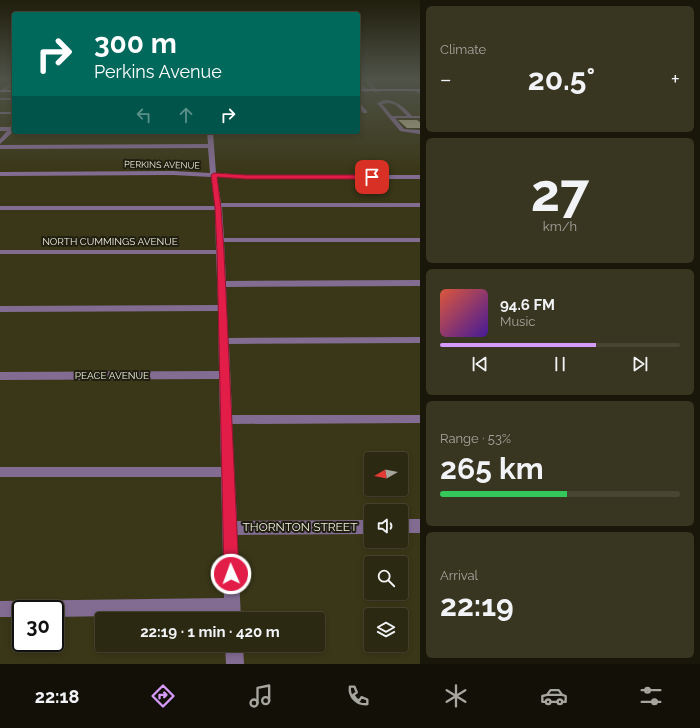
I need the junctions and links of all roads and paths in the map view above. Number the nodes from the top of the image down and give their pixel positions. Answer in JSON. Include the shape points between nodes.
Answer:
{"nodes":[{"id":1,"x":385,"y":110,"type":"edge"},
{"id":2,"x":404,"y":110,"type":"edge"},
{"id":3,"x":10,"y":111,"type":"edge"},
{"id":4,"x":0,"y":113,"type":"edge"},
{"id":5,"x":391,"y":117,"type":"junction"},
{"id":6,"x":411,"y":117,"type":"junction"},
{"id":7,"x":420,"y":117,"type":"edge"},
{"id":8,"x":12,"y":128,"type":"edge"},
{"id":9,"x":0,"y":129,"type":"edge"},
{"id":10,"x":12,"y":129,"type":"edge"},
{"id":11,"x":420,"y":132,"type":"edge"},
{"id":12,"x":210,"y":134,"type":"edge"},
{"id":13,"x":0,"y":142,"type":"edge"},
{"id":14,"x":210,"y":146,"type":"junction"},
{"id":15,"x":0,"y":147,"type":"edge"},
{"id":16,"x":0,"y":174,"type":"edge"},
{"id":17,"x":214,"y":175,"type":"junction"},
{"id":18,"x":420,"y":177,"type":"edge"},
{"id":19,"x":420,"y":205,"type":"edge"},
{"id":20,"x":218,"y":206,"type":"junction"},
{"id":21,"x":0,"y":208,"type":"edge"},
{"id":22,"x":220,"y":240,"type":"junction"},
{"id":23,"x":420,"y":240,"type":"edge"},
{"id":24,"x":0,"y":252,"type":"edge"},
{"id":25,"x":220,"y":252,"type":"junction"},
{"id":26,"x":221,"y":284,"type":"junction"},
{"id":27,"x":420,"y":284,"type":"edge"},
{"id":28,"x":221,"y":308,"type":"junction"},
{"id":29,"x":0,"y":309,"type":"edge"},
{"id":30,"x":420,"y":340,"type":"edge"},
{"id":31,"x":223,"y":341,"type":"junction"},
{"id":32,"x":223,"y":375,"type":"junction"},
{"id":33,"x":0,"y":376,"type":"edge"},
{"id":34,"x":420,"y":419,"type":"edge"},
{"id":35,"x":225,"y":420,"type":"junction"},
{"id":36,"x":0,"y":472,"type":"edge"},
{"id":37,"x":227,"y":472,"type":"junction"},
{"id":38,"x":408,"y":526,"type":"edge"},
{"id":39,"x":420,"y":526,"type":"edge"},
{"id":40,"x":364,"y":527,"type":"edge"},
{"id":41,"x":229,"y":528,"type":"junction"},
{"id":42,"x":0,"y":609,"type":"edge"},
{"id":43,"x":233,"y":612,"type":"edge"},
{"id":44,"x":234,"y":652,"type":"edge"},
{"id":45,"x":235,"y":664,"type":"edge"}],
"edges":[{"from":1,"to":5,"type":"street"},
{"from":2,"to":6,"type":"street"},
{"from":3,"to":4,"type":"street"},
{"from":5,"to":6,"type":"street"},
{"from":5,"to":11,"type":"street","via":[[402,130]]},
{"from":6,"to":7,"type":"street"},
{"from":8,"to":9,"type":"street"},
{"from":10,"to":13,"type":"street"},
{"from":12,"to":14,"type":"street"},
{"from":14,"to":15,"type":"street"},
{"from":14,"to":17,"type":"street"},
{"from":16,"to":17,"type":"street","name":"PERKINS AVENUE"},
{"from":17,"to":18,"type":"street","name":"PERKINS AVENUE"},
{"from":17,"to":20,"type":"street"},
{"from":19,"to":20,"type":"street"},
{"from":20,"to":21,"type":"street"},
{"from":20,"to":22,"type":"street"},
{"from":22,"to":23,"type":"street"},
{"from":22,"to":25,"type":"street"},
{"from":24,"to":25,"type":"street","name":"NORTH CUMMINGS AVENUE"},
{"from":25,"to":26,"type":"street"},
{"from":26,"to":27,"type":"street"},
{"from":26,"to":28,"type":"street"},
{"from":28,"to":29,"type":"street"},
{"from":28,"to":31,"type":"street"},
{"from":30,"to":31,"type":"street"},
{"from":31,"to":32,"type":"street"},
{"from":32,"to":33,"type":"street","name":"PEACE AVENUE"},
{"from":32,"to":35,"type":"street"},
{"from":34,"to":35,"type":"street"},
{"from":35,"to":37,"type":"street"},
{"from":36,"to":37,"type":"street"},
{"from":37,"to":41,"type":"street"},
{"from":38,"to":39,"type":"street"},
{"from":40,"to":41,"type":"street","name":"THORNTON STREET"},
{"from":41,"to":43,"type":"street"},
{"from":42,"to":43,"type":"street"},
{"from":44,"to":45,"type":"street"}]}
